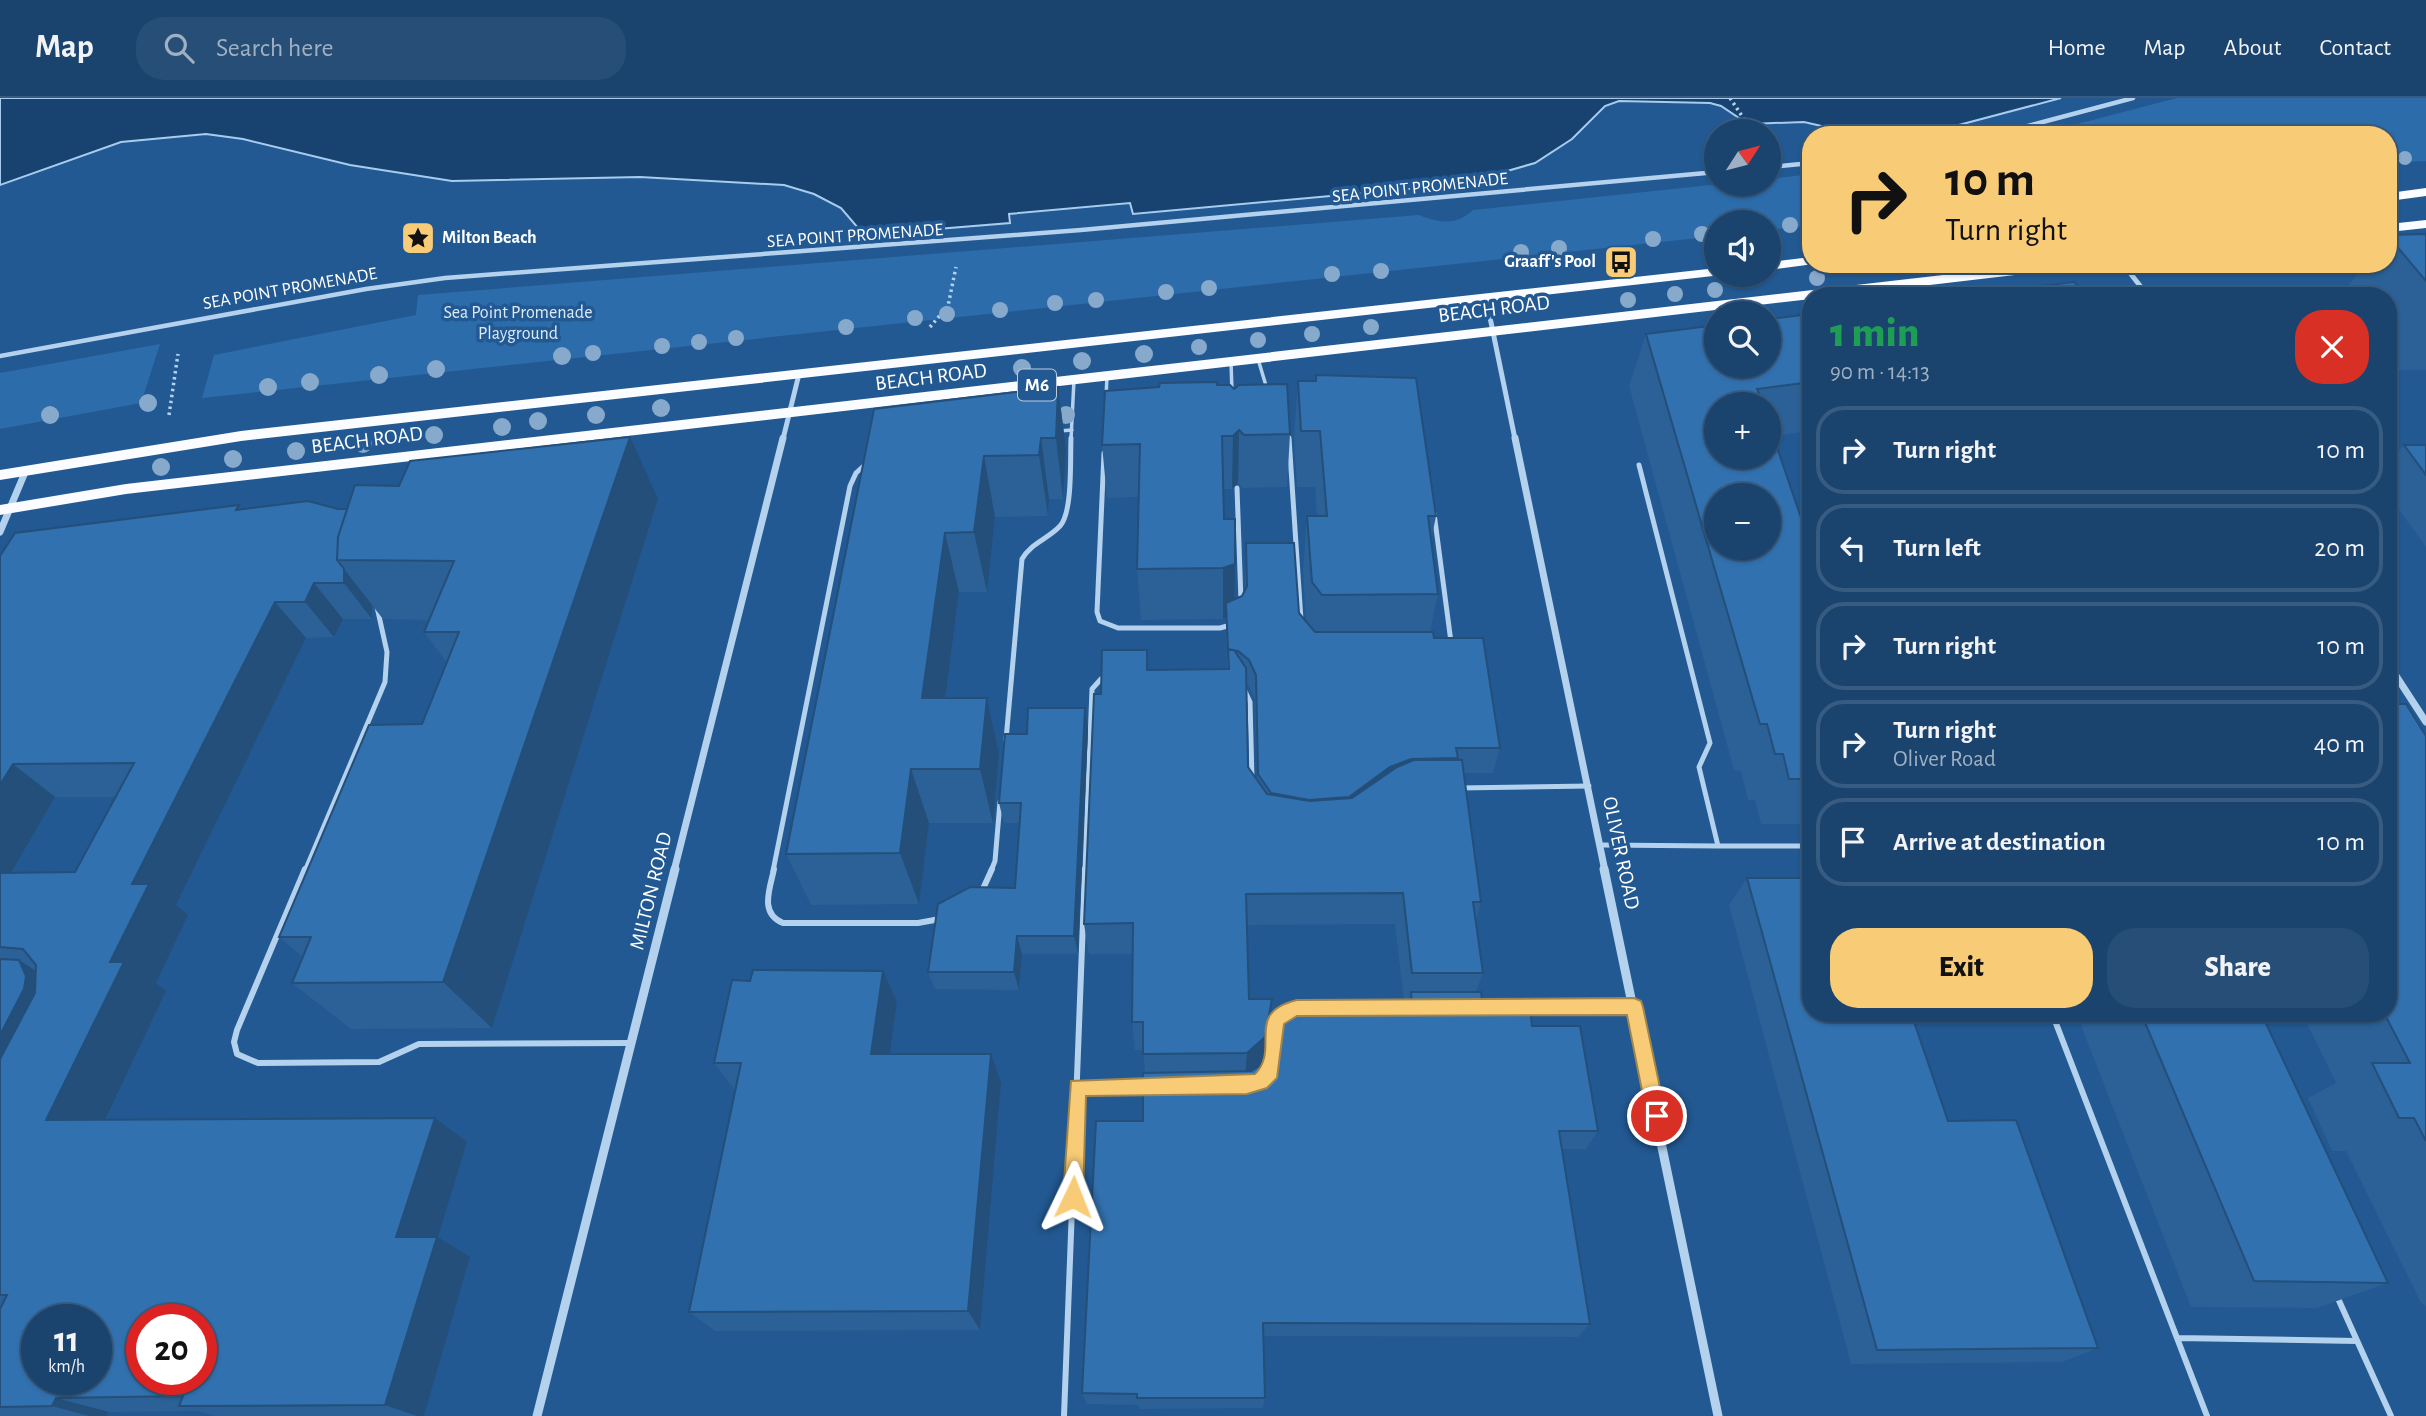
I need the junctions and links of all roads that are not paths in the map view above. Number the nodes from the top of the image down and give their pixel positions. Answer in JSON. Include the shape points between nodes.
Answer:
{"nodes":[{"id":1,"x":2133,"y":98,"type":"edge"},
{"id":2,"x":2028,"y":126,"type":"edge"},
{"id":3,"x":1802,"y":164,"type":"edge"},
{"id":4,"x":1782,"y":166,"type":"edge"},
{"id":5,"x":1704,"y":173,"type":"edge"},
{"id":6,"x":2426,"y":192,"type":"edge"},
{"id":7,"x":2397,"y":196,"type":"edge"},
{"id":8,"x":2426,"y":224,"type":"edge"},
{"id":9,"x":2397,"y":227,"type":"edge"},
{"id":10,"x":1802,"y":262,"type":"edge"},
{"id":11,"x":1781,"y":265,"type":"edge"},
{"id":12,"x":1704,"y":273,"type":"edge"},
{"id":13,"x":1996,"y":273,"type":"edge"},
{"id":14,"x":2130,"y":273,"type":"edge"},
{"id":15,"x":1872,"y":287,"type":"edge"},
{"id":16,"x":2141,"y":287,"type":"edge"},
{"id":17,"x":1802,"y":295,"type":"edge"},
{"id":18,"x":1486,"y":298,"type":"junction"},
{"id":19,"x":1493,"y":330,"type":"junction"},
{"id":20,"x":0,"y":356,"type":"edge"},
{"id":21,"x":1258,"y":359,"type":"junction"},
{"id":22,"x":1231,"y":361,"type":"junction"},
{"id":23,"x":799,"y":374,"type":"junction"},
{"id":24,"x":1107,"y":376,"type":"junction"},
{"id":25,"x":1074,"y":380,"type":"junction"},
{"id":26,"x":1269,"y":397,"type":"edge"},
{"id":27,"x":1233,"y":399,"type":"edge"},
{"id":28,"x":1106,"y":403,"type":"edge"},
{"id":29,"x":789,"y":415,"type":"junction"},
{"id":30,"x":1072,"y":430,"type":"junction"},
{"id":31,"x":1045,"y":433,"type":"edge"},
{"id":32,"x":1289,"y":436,"type":"edge"},
{"id":33,"x":1104,"y":444,"type":"edge"},
{"id":34,"x":875,"y":458,"type":"edge"},
{"id":35,"x":1639,"y":465,"type":"dead end"},
{"id":36,"x":26,"y":470,"type":"junction"},
{"id":37,"x":0,"y":475,"type":"edge"},
{"id":38,"x":1237,"y":488,"type":"edge"},
{"id":39,"x":1433,"y":502,"type":"edge"},
{"id":40,"x":6,"y":508,"type":"edge"},
{"id":41,"x":0,"y":532,"type":"edge"},
{"id":42,"x":377,"y":599,"type":"edge"},
{"id":43,"x":1241,"y":611,"type":"edge"},
{"id":44,"x":1238,"y":619,"type":"edge"},
{"id":45,"x":1302,"y":631,"type":"edge"},
{"id":46,"x":1450,"y":647,"type":"edge"},
{"id":47,"x":1120,"y":677,"type":"edge"},
{"id":48,"x":2397,"y":677,"type":"edge"},
{"id":49,"x":1235,"y":681,"type":"edge"},
{"id":50,"x":2426,"y":722,"type":"edge"},
{"id":51,"x":1005,"y":750,"type":"edge"},
{"id":52,"x":1589,"y":786,"type":"junction"},
{"id":53,"x":1252,"y":788,"type":"edge"},
{"id":54,"x":1445,"y":788,"type":"edge"},
{"id":55,"x":1001,"y":792,"type":"edge"},
{"id":56,"x":1601,"y":845,"type":"junction"},
{"id":57,"x":1718,"y":846,"type":"junction"},
{"id":58,"x":1802,"y":846,"type":"edge"},
{"id":59,"x":978,"y":897,"type":"edge"},
{"id":60,"x":950,"y":915,"type":"edge"},
{"id":61,"x":1513,"y":1007,"type":"edge"},
{"id":62,"x":1634,"y":1007,"type":"junction"},
{"id":63,"x":1297,"y":1008,"type":"edge"},
{"id":64,"x":2055,"y":1022,"type":"edge"},
{"id":65,"x":631,"y":1043,"type":"junction"},
{"id":66,"x":1270,"y":1072,"type":"edge"},
{"id":67,"x":1156,"y":1086,"type":"edge"},
{"id":68,"x":1077,"y":1088,"type":"junction"},
{"id":69,"x":2334,"y":1290,"type":"edge"},
{"id":70,"x":2177,"y":1338,"type":"junction"},
{"id":71,"x":2357,"y":1341,"type":"junction"},
{"id":72,"x":537,"y":1416,"type":"edge"},
{"id":73,"x":1064,"y":1416,"type":"edge"},
{"id":74,"x":1718,"y":1416,"type":"edge"},
{"id":75,"x":2207,"y":1416,"type":"edge"},
{"id":76,"x":2391,"y":1416,"type":"edge"}],
"edges":[{"from":1,"to":2,"type":"street"},
{"from":3,"to":4,"type":"street"},
{"from":5,"to":20,"type":"street","name":"SEA POINT PROMENADE","via":[[961,242],[445,278]]},
{"from":6,"to":7,"type":"main road"},
{"from":8,"to":9,"type":"main road"},
{"from":10,"to":11,"type":"main road"},
{"from":12,"to":18,"type":"main road","name":"BEACH ROAD","number":"M6"},
{"from":13,"to":15,"type":"main road","name":"BEACH ROAD","number":"M6"},
{"from":14,"to":16,"type":"street"},
{"from":17,"to":19,"type":"main road","name":"BEACH ROAD","number":"M6"},
{"from":18,"to":19,"type":"street","name":"OLIVER ROAD"},
{"from":18,"to":23,"type":"main road","name":"BEACH ROAD","number":"M6"},
{"from":19,"to":21,"type":"main road","name":"BEACH ROAD","number":"M6"},
{"from":19,"to":52,"type":"street","name":"OLIVER ROAD"},
{"from":21,"to":22,"type":"main road","name":"BEACH ROAD","number":"M6"},
{"from":21,"to":26,"type":"lane"},
{"from":22,"to":24,"type":"main road","name":"BEACH ROAD","number":"M6"},
{"from":22,"to":27,"type":"lane"},
{"from":23,"to":29,"type":"street","name":"MILTON ROAD"},
{"from":23,"to":36,"type":"main road","name":"BEACH ROAD","number":"M6","via":[[165,446]]},
{"from":24,"to":25,"type":"main road","name":"BEACH ROAD","number":"M6"},
{"from":24,"to":28,"type":"lane"},
{"from":25,"to":29,"type":"main road","name":"BEACH ROAD","number":"M6"},
{"from":25,"to":30,"type":"lane"},
{"from":29,"to":40,"type":"main road","name":"BEACH ROAD","number":"M6","via":[[436,458],[126,489]]},
{"from":29,"to":65,"type":"street","name":"MILTON ROAD"},
{"from":30,"to":31,"type":"lane"},
{"from":30,"to":51,"type":"lane","via":[[1064,523],[1034,543],[1022,559]]},
{"from":32,"to":45,"type":"lane"},
{"from":33,"to":44,"type":"lane","via":[[1100,621],[1118,628],[1220,628]]},
{"from":34,"to":60,"type":"lane","via":[[856,474],[850,486],[768,913],[788,924],[918,923]]},
{"from":35,"to":57,"type":"lane","via":[[1710,743],[1699,767]]},
{"from":36,"to":37,"type":"main road","name":"BEACH ROAD","number":"M6"},
{"from":36,"to":40,"type":"street"},
{"from":38,"to":43,"type":"lane"},
{"from":39,"to":46,"type":"lane"},
{"from":40,"to":41,"type":"street"},
{"from":42,"to":65,"type":"lane","via":[[387,652],[385,682],[237,1030],[237,1054],[258,1063],[379,1062],[419,1044]]},
{"from":47,"to":68,"type":"lane","via":[[1101,678],[1092,689]]},
{"from":48,"to":50,"type":"street"},
{"from":49,"to":53,"type":"lane","via":[[1250,702]]},
{"from":52,"to":54,"type":"lane"},
{"from":52,"to":56,"type":"street","name":"OLIVER ROAD"},
{"from":55,"to":59,"type":"lane","via":[[995,861]]},
{"from":56,"to":57,"type":"lane"},
{"from":56,"to":62,"type":"street","name":"OLIVER ROAD"},
{"from":57,"to":58,"type":"lane"},
{"from":61,"to":62,"type":"lane"},
{"from":62,"to":74,"type":"street","name":"OLIVER ROAD"},
{"from":63,"to":66,"type":"lane","via":[[1284,1011],[1275,1021]]},
{"from":64,"to":70,"type":"lane"},
{"from":65,"to":72,"type":"street","name":"MILTON ROAD"},
{"from":67,"to":68,"type":"lane"},
{"from":68,"to":73,"type":"lane"},
{"from":69,"to":71,"type":"lane"},
{"from":70,"to":71,"type":"lane"},
{"from":70,"to":75,"type":"lane"},
{"from":71,"to":76,"type":"lane"}]}
